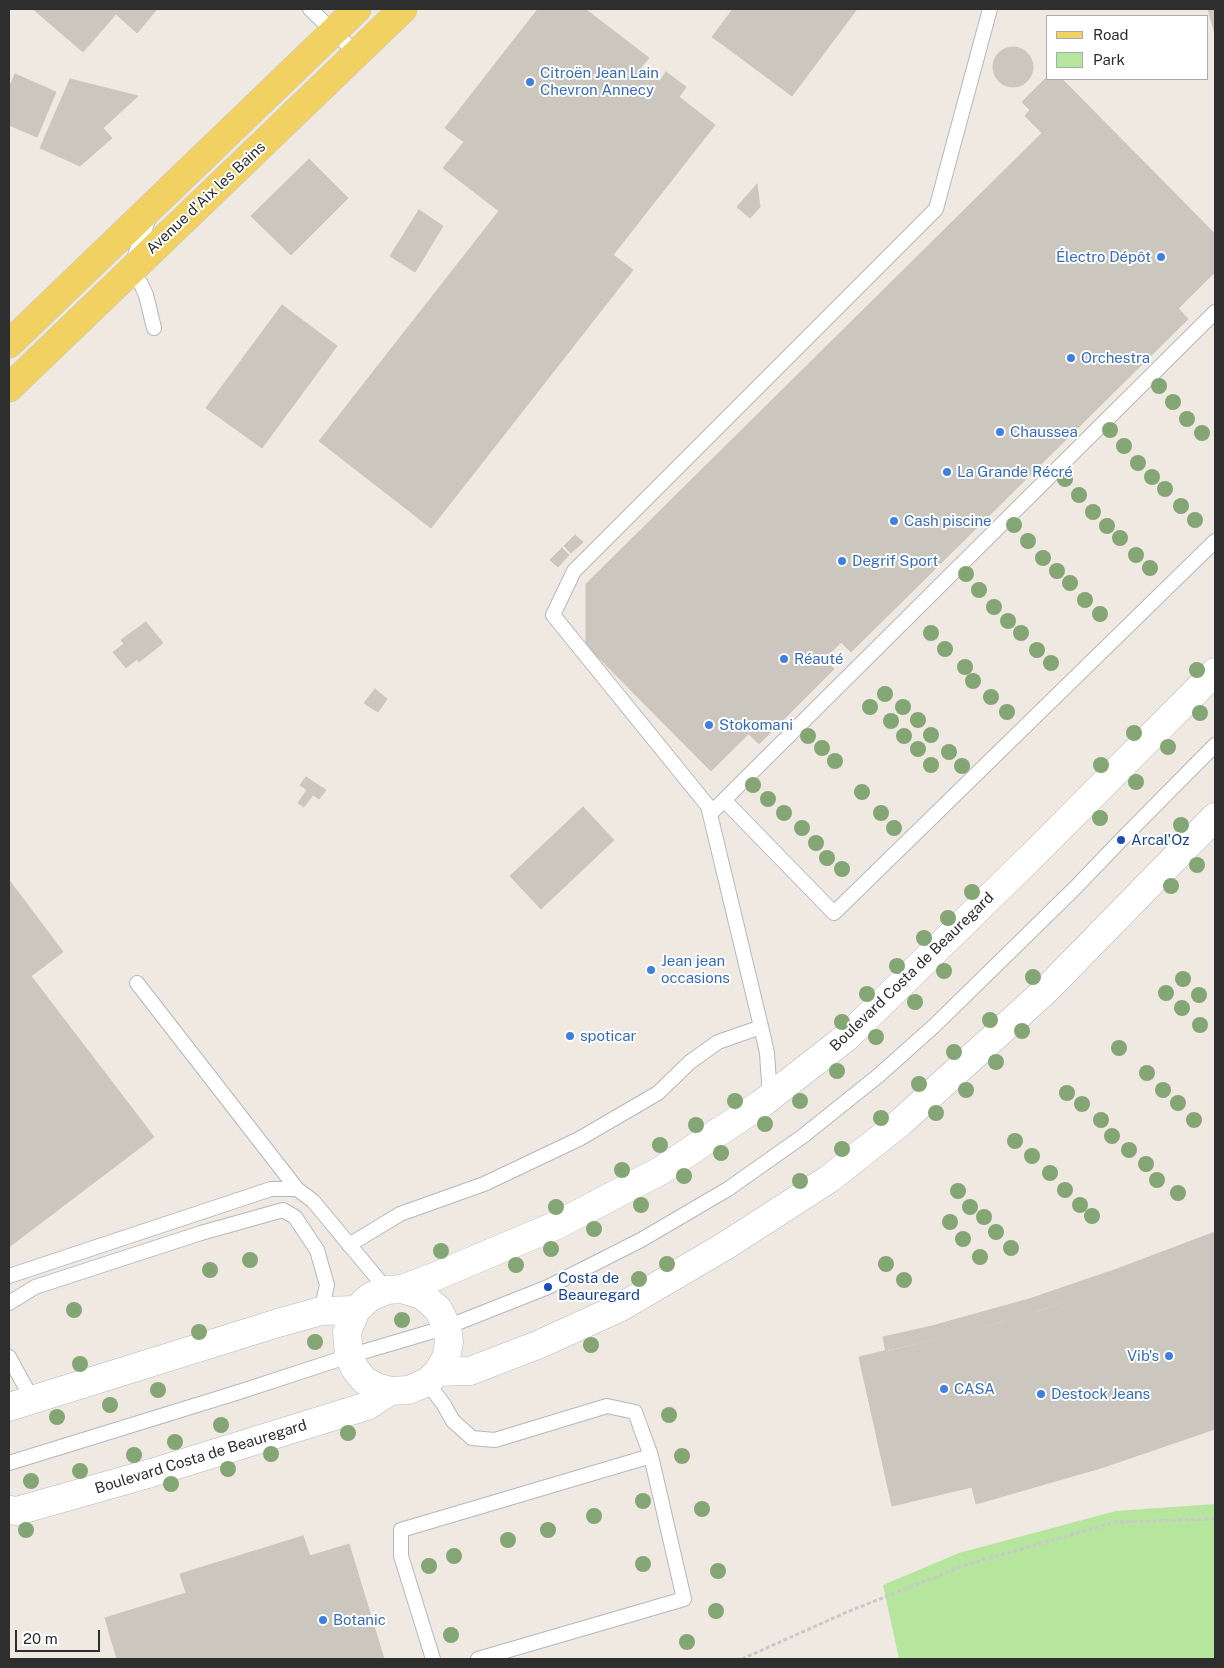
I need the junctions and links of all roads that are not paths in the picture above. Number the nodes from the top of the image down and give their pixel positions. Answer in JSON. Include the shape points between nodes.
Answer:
{"nodes":[{"id":1,"x":310,"y":9,"type":"edge"},
{"id":2,"x":357,"y":9,"type":"edge"},
{"id":3,"x":403,"y":9,"type":"edge"},
{"id":4,"x":990,"y":9,"type":"edge"},
{"id":5,"x":334,"y":32,"type":"junction"},
{"id":6,"x":357,"y":54,"type":"junction"},
{"id":7,"x":153,"y":206,"type":"junction"},
{"id":8,"x":129,"y":272,"type":"junction"},
{"id":9,"x":1215,"y":312,"type":"edge"},
{"id":10,"x":154,"y":328,"type":"dead end"},
{"id":11,"x":9,"y":344,"type":"edge"},
{"id":12,"x":9,"y":388,"type":"edge"},
{"id":13,"x":1215,"y":541,"type":"edge"},
{"id":14,"x":1215,"y":672,"type":"edge"},
{"id":15,"x":1215,"y":745,"type":"edge"},
{"id":16,"x":724,"y":800,"type":"junction"},
{"id":17,"x":710,"y":814,"type":"junction"},
{"id":18,"x":1215,"y":818,"type":"edge"},
{"id":19,"x":137,"y":983,"type":"dead end"},
{"id":20,"x":761,"y":1027,"type":"junction"},
{"id":21,"x":770,"y":1097,"type":"junction"},
{"id":22,"x":297,"y":1189,"type":"junction"},
{"id":23,"x":349,"y":1245,"type":"junction"},
{"id":24,"x":9,"y":1276,"type":"edge"},
{"id":25,"x":394,"y":1290,"type":"junction"},
{"id":26,"x":9,"y":1303,"type":"edge"},
{"id":27,"x":356,"y":1310,"type":"junction"},
{"id":28,"x":321,"y":1311,"type":"junction"},
{"id":29,"x":447,"y":1327,"type":"junction"},
{"id":30,"x":349,"y":1356,"type":"junction"},
{"id":31,"x":9,"y":1357,"type":"edge"},
{"id":32,"x":433,"y":1377,"type":"junction"},
{"id":33,"x":390,"y":1391,"type":"junction"},
{"id":34,"x":21,"y":1403,"type":"edge"},
{"id":35,"x":651,"y":1456,"type":"junction"},
{"id":36,"x":9,"y":1463,"type":"edge"},
{"id":37,"x":9,"y":1510,"type":"edge"},
{"id":38,"x":433,"y":1659,"type":"edge"},
{"id":39,"x":478,"y":1659,"type":"edge"}],
"edges":[{"from":1,"to":5,"type":"lane"},
{"from":2,"to":5,"type":"main road","name":"Avenue d'Aix les Bains"},
{"from":3,"to":6,"type":"main road","name":"Avenue d'Aix les Bains"},
{"from":4,"to":17,"type":"lane","via":[[936,208],[574,571],[553,615],[708,806]]},
{"from":5,"to":6,"type":"lane"},
{"from":5,"to":7,"type":"main road","name":"Avenue d'Aix les Bains"},
{"from":6,"to":8,"type":"main road","name":"Avenue d'Aix les Bains"},
{"from":7,"to":8,"type":"lane"},
{"from":7,"to":11,"type":"main road","name":"Avenue d'Aix les Bains"},
{"from":8,"to":10,"type":"lane","via":[[141,284],[146,295]]},
{"from":8,"to":12,"type":"main road","name":"Avenue d'Aix les Bains"},
{"from":9,"to":16,"type":"lane"},
{"from":13,"to":16,"type":"lane","via":[[834,912]]},
{"from":14,"to":21,"type":"street","name":"Boulevard Costa de Beauregard","via":[[1134,756],[848,1036]]},
{"from":15,"to":29,"type":"lane","via":[[934,1026],[804,1136],[728,1189],[641,1240],[548,1287]]},
{"from":16,"to":17,"type":"lane"},
{"from":17,"to":20,"type":"lane"},
{"from":18,"to":32,"type":"street","name":"Boulevard Costa de Beauregard","via":[[1047,989],[902,1122],[828,1179],[725,1246],[621,1306],[540,1344],[470,1371]]},
{"from":19,"to":22,"type":"lane"},
{"from":20,"to":21,"type":"lane","via":[[767,1053]]},
{"from":20,"to":23,"type":"lane","via":[[718,1042],[690,1062],[658,1094],[579,1139],[484,1184],[400,1214]]},
{"from":21,"to":25,"type":"street","name":"Boulevard Costa de Beauregard","via":[[660,1171],[566,1220]]},
{"from":22,"to":23,"type":"lane","via":[[313,1201]]},
{"from":22,"to":24,"type":"lane","via":[[271,1189]]},
{"from":23,"to":25,"type":"lane"},
{"from":25,"to":27,"type":"street","name":"Boulevard Costa de Beauregard","via":[[370,1297]]},
{"from":25,"to":29,"type":"street","via":[[422,1295],[438,1308]]},
{"from":26,"to":28,"type":"lane","via":[[34,1287],[283,1210],[295,1216],[317,1250],[327,1285]]},
{"from":27,"to":28,"type":"street"},
{"from":27,"to":30,"type":"street","name":"Boulevard Costa de Beauregard","via":[[347,1332]]},
{"from":28,"to":34,"type":"street"},
{"from":29,"to":30,"type":"lane"},
{"from":29,"to":32,"type":"street","via":[[446,1358]]},
{"from":30,"to":33,"type":"street","name":"Boulevard Costa de Beauregard","via":[[364,1380]]},
{"from":30,"to":36,"type":"lane"},
{"from":31,"to":34,"type":"lane"},
{"from":32,"to":33,"type":"street","name":"Boulevard Costa de Beauregard","via":[[409,1390]]},
{"from":32,"to":35,"type":"lane","via":[[453,1421],[472,1438],[495,1440],[607,1406],[635,1412]]},
{"from":33,"to":37,"type":"street","name":"Boulevard Costa de Beauregard","via":[[367,1406],[161,1470],[17,1511]]},
{"from":35,"to":38,"type":"lane","via":[[401,1530],[401,1556]]},
{"from":35,"to":39,"type":"lane","via":[[684,1599]]}]}
